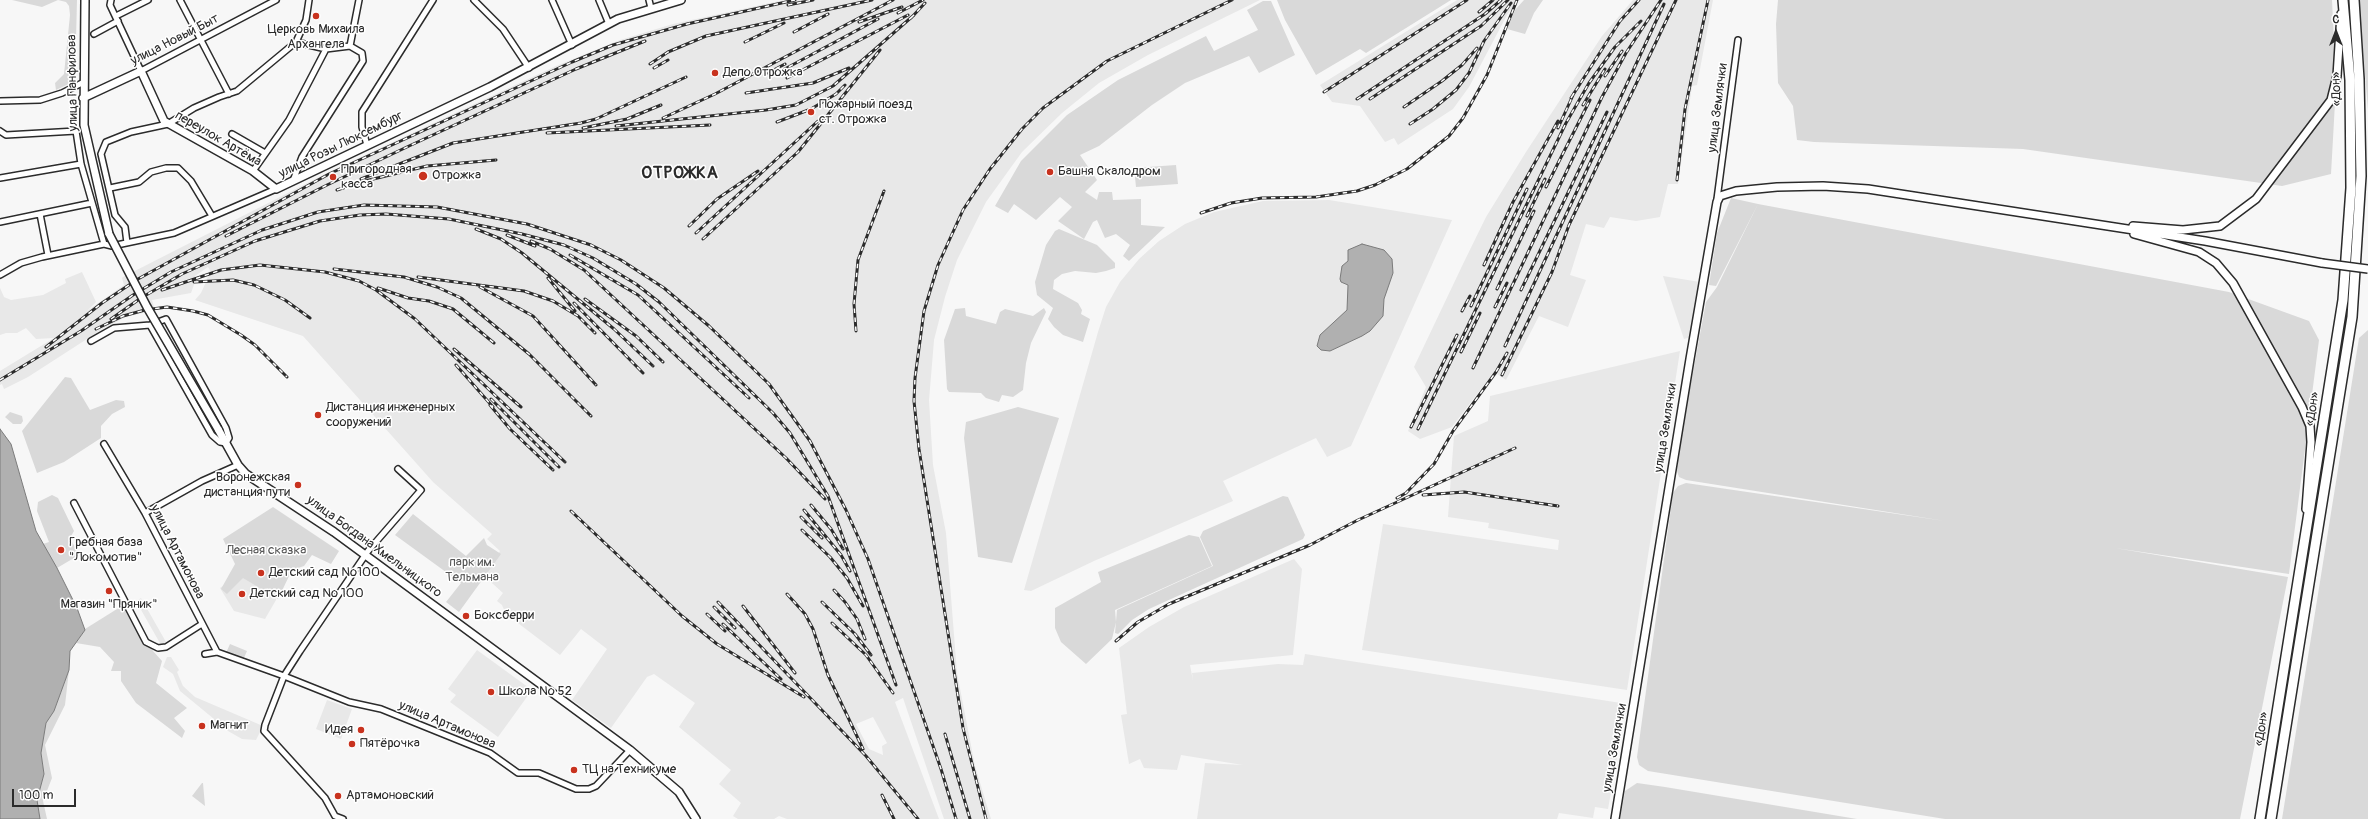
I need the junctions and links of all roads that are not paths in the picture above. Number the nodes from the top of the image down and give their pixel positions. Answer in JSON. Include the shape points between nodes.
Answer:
{"nodes":[{"id":1,"x":85,"y":0,"type":"edge"},
{"id":2,"x":111,"y":0,"type":"edge"},
{"id":3,"x":148,"y":0,"type":"edge"},
{"id":4,"x":180,"y":0,"type":"edge"},
{"id":5,"x":276,"y":0,"type":"edge"},
{"id":6,"x":309,"y":0,"type":"edge"},
{"id":7,"x":359,"y":0,"type":"edge"},
{"id":8,"x":432,"y":0,"type":"edge"},
{"id":9,"x":474,"y":0,"type":"edge"},
{"id":10,"x":552,"y":0,"type":"edge"},
{"id":11,"x":599,"y":0,"type":"edge"},
{"id":12,"x":649,"y":0,"type":"edge"},
{"id":13,"x":681,"y":0,"type":"edge"},
{"id":14,"x":2343,"y":0,"type":"edge"},
{"id":15,"x":2354,"y":0,"type":"edge"},
{"id":16,"x":651,"y":8,"type":"junction"},
{"id":17,"x":117,"y":19,"type":"junction"},
{"id":18,"x":609,"y":24,"type":"junction"},
{"id":19,"x":94,"y":34,"type":"dead end"},
{"id":20,"x":200,"y":40,"type":"junction"},
{"id":21,"x":1738,"y":40,"type":"dead end"},
{"id":22,"x":296,"y":42,"type":"junction"},
{"id":23,"x":572,"y":45,"type":"junction"},
{"id":24,"x":350,"y":46,"type":"junction"},
{"id":25,"x":326,"y":49,"type":"junction"},
{"id":26,"x":529,"y":68,"type":"junction"},
{"id":27,"x":141,"y":71,"type":"junction"},
{"id":28,"x":84,"y":82,"type":"junction"},
{"id":29,"x":229,"y":94,"type":"junction"},
{"id":30,"x":83,"y":98,"type":"junction"},
{"id":31,"x":0,"y":101,"type":"edge"},
{"id":32,"x":168,"y":124,"type":"junction"},
{"id":33,"x":0,"y":131,"type":"edge"},
{"id":34,"x":232,"y":134,"type":"dead end"},
{"id":35,"x":367,"y":144,"type":"junction"},
{"id":36,"x":265,"y":153,"type":"junction"},
{"id":37,"x":81,"y":164,"type":"junction"},
{"id":38,"x":253,"y":171,"type":"junction"},
{"id":39,"x":0,"y":178,"type":"edge"},
{"id":40,"x":293,"y":181,"type":"junction"},
{"id":41,"x":110,"y":188,"type":"junction"},
{"id":42,"x":276,"y":189,"type":"junction"},
{"id":43,"x":1717,"y":202,"type":"junction"},
{"id":44,"x":92,"y":203,"type":"junction"},
{"id":45,"x":40,"y":214,"type":"junction"},
{"id":46,"x":212,"y":216,"type":"junction"},
{"id":47,"x":2077,"y":221,"type":"junction"},
{"id":48,"x":0,"y":222,"type":"edge"},
{"id":49,"x":109,"y":234,"type":"joint"},
{"id":50,"x":127,"y":243,"type":"junction"},
{"id":51,"x":104,"y":244,"type":"junction"},
{"id":52,"x":48,"y":255,"type":"junction"},
{"id":53,"x":2368,"y":269,"type":"edge"},
{"id":54,"x":0,"y":275,"type":"edge"},
{"id":55,"x":150,"y":325,"type":"junction"},
{"id":56,"x":91,"y":340,"type":"dead end"},
{"id":57,"x":190,"y":364,"type":"junction"},
{"id":58,"x":175,"y":370,"type":"junction"},
{"id":59,"x":226,"y":443,"type":"junction"},
{"id":60,"x":104,"y":444,"type":"dead end"},
{"id":61,"x":238,"y":464,"type":"junction"},
{"id":62,"x":398,"y":469,"type":"dead end"},
{"id":63,"x":74,"y":503,"type":"dead end"},
{"id":64,"x":145,"y":513,"type":"junction"},
{"id":65,"x":365,"y":555,"type":"junction"},
{"id":66,"x":2300,"y":577,"type":"junction"},
{"id":67,"x":202,"y":624,"type":"junction"},
{"id":68,"x":217,"y":652,"type":"junction"},
{"id":69,"x":204,"y":654,"type":"dead end"},
{"id":70,"x":284,"y":676,"type":"junction"},
{"id":71,"x":630,"y":750,"type":"junction"},
{"id":72,"x":335,"y":817,"type":"edge"},
{"id":73,"x":342,"y":819,"type":"edge"},
{"id":74,"x":696,"y":819,"type":"edge"},
{"id":75,"x":1615,"y":819,"type":"edge"},
{"id":76,"x":2260,"y":819,"type":"edge"},
{"id":77,"x":2271,"y":819,"type":"edge"}],
"edges":[{"from":1,"to":28,"type":"street","name":"улица Панфилова"},
{"from":2,"to":17,"type":"street","name":"переулок Артёма","via":[[110,5]]},
{"from":3,"to":17,"type":"street"},
{"from":4,"to":20,"type":"street"},
{"from":5,"to":20,"type":"street","name":"улица Новый Быт"},
{"from":6,"to":22,"type":"street","via":[[306,20]]},
{"from":7,"to":24,"type":"street"},
{"from":8,"to":35,"type":"street","via":[[362,112],[362,127]]},
{"from":9,"to":26,"type":"street","via":[[502,29]]},
{"from":10,"to":23,"type":"street"},
{"from":11,"to":18,"type":"street"},
{"from":12,"to":16,"type":"street"},
{"from":13,"to":16,"type":"street","name":"улица Розы Люксембург"},
{"from":14,"to":47,"type":"street","via":[[2336,76],[2331,100],[2256,199],[2220,226],[2183,230]]},
{"from":14,"to":66,"type":"highway","name":"«Дон»","via":[[2350,95],[2351,188],[2346,266],[2341,315]]},
{"from":15,"to":77,"type":"highway","name":"«Дон»","via":[[2361,176],[2352,317]]},
{"from":16,"to":18,"type":"street","name":"улица Розы Люксембург"},
{"from":17,"to":19,"type":"street"},
{"from":17,"to":27,"type":"street","name":"переулок Артёма"},
{"from":18,"to":23,"type":"street","name":"улица Розы Люксембург"},
{"from":20,"to":27,"type":"street","name":"улица Новый Быт"},
{"from":20,"to":29,"type":"street"},
{"from":21,"to":43,"type":"street","name":"улица Землячки"},
{"from":22,"to":25,"type":"street"},
{"from":22,"to":29,"type":"street","via":[[237,91]]},
{"from":23,"to":26,"type":"street","name":"улица Розы Люксембург"},
{"from":24,"to":25,"type":"street"},
{"from":24,"to":40,"type":"street","via":[[362,53],[363,61],[302,157]]},
{"from":25,"to":36,"type":"street","via":[[289,120]]},
{"from":26,"to":35,"type":"street","name":"улица Розы Люксембург"},
{"from":27,"to":30,"type":"street","name":"улица Новый Быт"},
{"from":27,"to":32,"type":"street","name":"переулок Артёма","via":[[161,118]]},
{"from":28,"to":30,"type":"street","name":"улица Панфилова"},
{"from":28,"to":31,"type":"street","via":[[40,100]]},
{"from":29,"to":32,"type":"street","via":[[194,108]]},
{"from":30,"to":49,"type":"street","name":"улица Панфилова","via":[[86,143]]},
{"from":32,"to":38,"type":"street","name":"переулок Артёма"},
{"from":32,"to":41,"type":"street","via":[[109,139],[101,154]]},
{"from":33,"to":37,"type":"street","via":[[6,135],[76,131]]},
{"from":34,"to":36,"type":"street"},
{"from":35,"to":40,"type":"street","name":"улица Розы Люксембург"},
{"from":36,"to":38,"type":"street"},
{"from":37,"to":39,"type":"street"},
{"from":37,"to":44,"type":"street"},
{"from":38,"to":42,"type":"street","name":"переулок Артёма"},
{"from":40,"to":42,"type":"street","name":"улица Розы Люксембург"},
{"from":41,"to":46,"type":"street","via":[[139,182],[150,172],[178,168],[191,181]]},
{"from":41,"to":50,"type":"street","via":[[115,215],[125,227]]},
{"from":42,"to":46,"type":"street","name":"улица Розы Люксембург"},
{"from":43,"to":47,"type":"street","via":[[1723,194],[1736,191],[1848,187]]},
{"from":43,"to":75,"type":"street","name":"улица Землячки"},
{"from":44,"to":45,"type":"street"},
{"from":44,"to":51,"type":"street"},
{"from":45,"to":48,"type":"street"},
{"from":45,"to":52,"type":"street"},
{"from":46,"to":50,"type":"street","name":"улица Розы Люксембург","via":[[174,233]]},
{"from":47,"to":53,"type":"street","bridge":true},
{"from":47,"to":66,"type":"street","via":[[2199,252],[2216,263],[2233,283],[2310,426],[2312,442]]},
{"from":49,"to":59,"type":"street","name":"улица Богдана Хмельницкого","bridge":true,"via":[[147,307]]},
{"from":50,"to":51,"type":"street","name":"улица Розы Люксембург","via":[[112,246]]},
{"from":51,"to":52,"type":"street","name":"улица Розы Люксембург"},
{"from":52,"to":54,"type":"street","name":"улица Розы Люксембург","via":[[21,263]]},
{"from":55,"to":56,"type":"street","via":[[114,328]]},
{"from":55,"to":57,"type":"street","via":[[166,320]]},
{"from":55,"to":58,"type":"street"},
{"from":57,"to":58,"type":"street","via":[[182,362]]},
{"from":57,"to":59,"type":"street","via":[[226,428],[229,438]]},
{"from":58,"to":59,"type":"street","via":[[212,435],[220,442]]},
{"from":59,"to":61,"type":"street","name":"улица Богдана Хмельницкого"},
{"from":60,"to":64,"type":"street","name":"улица Артамонова"},
{"from":61,"to":64,"type":"street"},
{"from":61,"to":65,"type":"street","name":"улица Богдана Хмельницкого","via":[[246,474],[306,512]]},
{"from":62,"to":65,"type":"street","via":[[421,490]]},
{"from":63,"to":67,"type":"street","via":[[146,642],[158,648],[166,647]]},
{"from":64,"to":67,"type":"street","name":"улица Артамонова"},
{"from":65,"to":70,"type":"street"},
{"from":65,"to":71,"type":"street","name":"улица Богдана Хмельницкого"},
{"from":66,"to":76,"type":"highway","name":"«Дон»"},
{"from":67,"to":68,"type":"street","name":"улица Артамонова"},
{"from":68,"to":69,"type":"street"},
{"from":68,"to":70,"type":"street","name":"улица Артамонова"},
{"from":70,"to":71,"type":"street","name":"улица Артамонова","via":[[349,702],[381,709],[485,751],[518,773],[539,773],[576,789],[596,786]]},
{"from":70,"to":72,"type":"street","via":[[264,731],[325,798]]},
{"from":71,"to":74,"type":"street","name":"улица Богдана Хмельницкого","via":[[679,792]]},
{"from":72,"to":73,"type":"street"}]}
